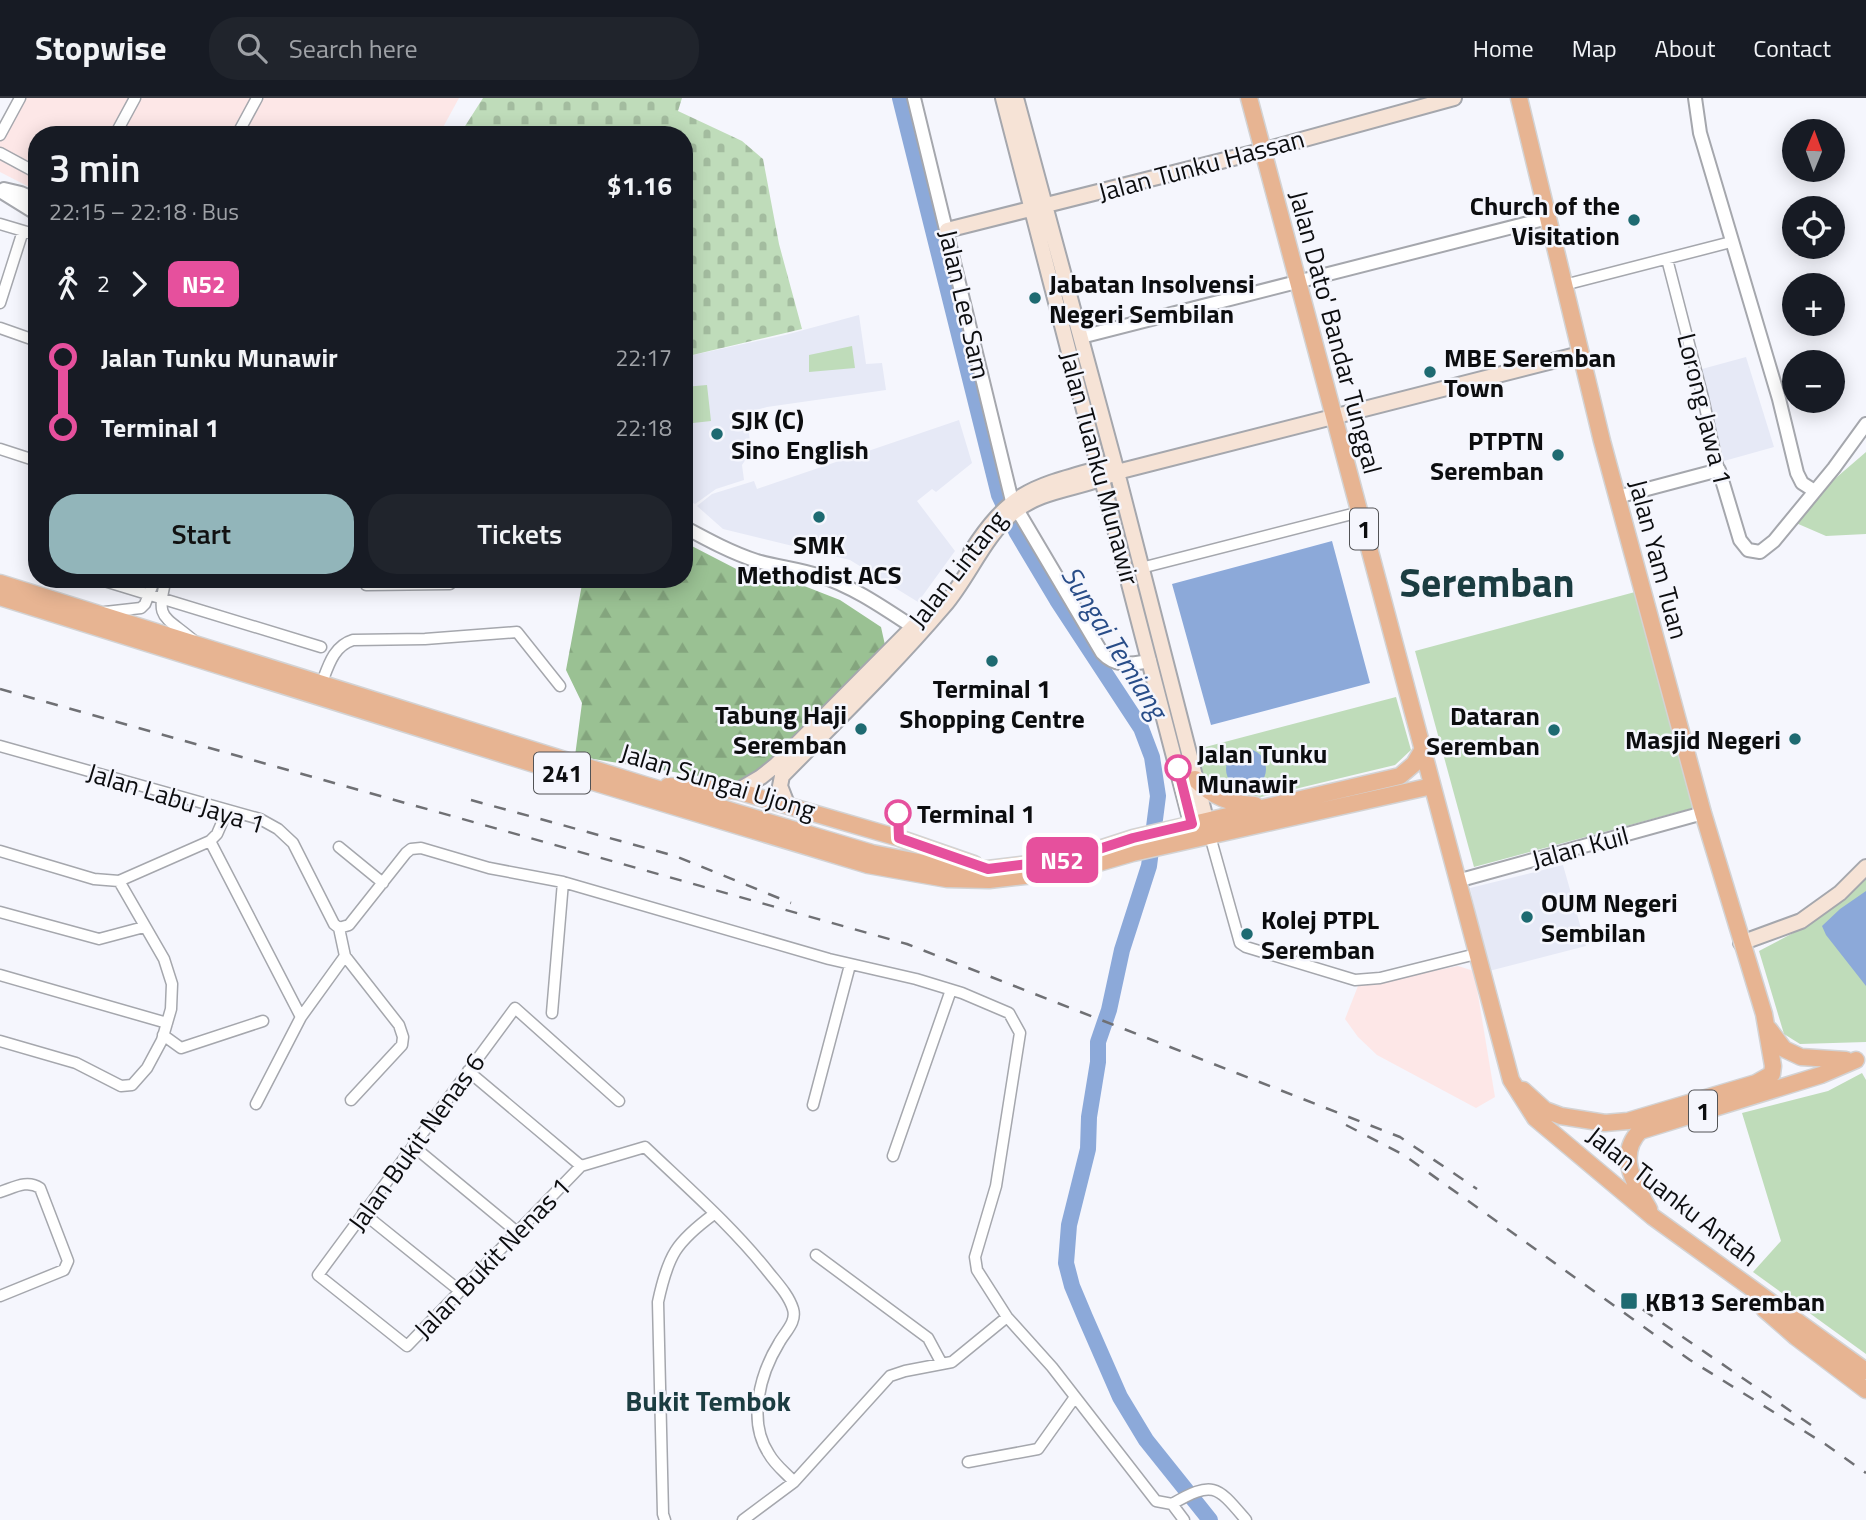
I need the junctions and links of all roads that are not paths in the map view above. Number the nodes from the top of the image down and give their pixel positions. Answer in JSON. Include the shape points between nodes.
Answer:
{"nodes":[{"id":1,"x":20,"y":98,"type":"edge"},
{"id":2,"x":135,"y":98,"type":"edge"},
{"id":3,"x":257,"y":98,"type":"edge"},
{"id":4,"x":914,"y":98,"type":"edge"},
{"id":5,"x":1003,"y":98,"type":"edge"},
{"id":6,"x":1016,"y":98,"type":"edge"},
{"id":7,"x":1249,"y":98,"type":"edge"},
{"id":8,"x":1454,"y":98,"type":"edge"},
{"id":9,"x":1519,"y":98,"type":"edge"},
{"id":10,"x":1695,"y":98,"type":"edge"},
{"id":11,"x":120,"y":126,"type":"edge"},
{"id":12,"x":242,"y":126,"type":"edge"},
{"id":13,"x":0,"y":135,"type":"edge"},
{"id":14,"x":1261,"y":151,"type":"junction"},
{"id":15,"x":0,"y":153,"type":"edge"},
{"id":16,"x":28,"y":168,"type":"edge"},
{"id":17,"x":0,"y":190,"type":"edge"},
{"id":18,"x":28,"y":196,"type":"edge"},
{"id":19,"x":1039,"y":207,"type":"junction"},
{"id":20,"x":28,"y":208,"type":"edge"},
{"id":21,"x":1548,"y":218,"type":"junction"},
{"id":22,"x":0,"y":223,"type":"edge"},
{"id":23,"x":947,"y":230,"type":"junction"},
{"id":24,"x":23,"y":231,"type":"junction"},
{"id":25,"x":28,"y":232,"type":"edge"},
{"id":26,"x":1731,"y":242,"type":"junction"},
{"id":27,"x":1667,"y":258,"type":"junction"},
{"id":28,"x":1297,"y":282,"type":"junction"},
{"id":29,"x":1564,"y":285,"type":"junction"},
{"id":30,"x":0,"y":303,"type":"edge"},
{"id":31,"x":0,"y":328,"type":"edge"},
{"id":32,"x":28,"y":338,"type":"edge"},
{"id":33,"x":1081,"y":338,"type":"junction"},
{"id":34,"x":1580,"y":354,"type":"junction"},
{"id":35,"x":1334,"y":416,"type":"junction"},
{"id":36,"x":1866,"y":424,"type":"edge"},
{"id":37,"x":0,"y":449,"type":"edge"},
{"id":38,"x":28,"y":458,"type":"edge"},
{"id":39,"x":1719,"y":470,"type":"junction"},
{"id":40,"x":1107,"y":473,"type":"junction"},
{"id":41,"x":1814,"y":491,"type":"junction"},
{"id":42,"x":1617,"y":497,"type":"junction"},
{"id":43,"x":1011,"y":508,"type":"junction"},
{"id":44,"x":1360,"y":512,"type":"junction"},
{"id":45,"x":693,"y":532,"type":"edge"},
{"id":46,"x":1141,"y":568,"type":"junction"},
{"id":47,"x":0,"y":583,"type":"edge"},
{"id":48,"x":125,"y":588,"type":"edge"},
{"id":49,"x":152,"y":588,"type":"edge"},
{"id":50,"x":163,"y":588,"type":"edge"},
{"id":51,"x":149,"y":596,"type":"junction"},
{"id":52,"x":0,"y":597,"type":"edge"},
{"id":53,"x":160,"y":599,"type":"junction"},
{"id":54,"x":94,"y":613,"type":"junction"},
{"id":55,"x":917,"y":629,"type":"junction"},
{"id":56,"x":201,"y":647,"type":"junction"},
{"id":57,"x":321,"y":647,"type":"dead end"},
{"id":58,"x":1150,"y":661,"type":"junction"},
{"id":59,"x":321,"y":685,"type":"junction"},
{"id":60,"x":561,"y":686,"type":"dead end"},
{"id":61,"x":0,"y":746,"type":"edge"},
{"id":62,"x":801,"y":747,"type":"junction"},
{"id":63,"x":1423,"y":749,"type":"junction"},
{"id":64,"x":1195,"y":779,"type":"junction"},
{"id":65,"x":645,"y":785,"type":"junction"},
{"id":66,"x":1432,"y":786,"type":"junction"},
{"id":67,"x":737,"y":791,"type":"junction"},
{"id":68,"x":787,"y":804,"type":"junction"},
{"id":69,"x":1269,"y":806,"type":"junction"},
{"id":70,"x":227,"y":811,"type":"junction"},
{"id":71,"x":1703,"y":813,"type":"junction"},
{"id":72,"x":1201,"y":830,"type":"junction"},
{"id":73,"x":210,"y":841,"type":"junction"},
{"id":74,"x":1133,"y":846,"type":"junction"},
{"id":75,"x":339,"y":847,"type":"dead end"},
{"id":76,"x":0,"y":851,"type":"edge"},
{"id":77,"x":1866,"y":867,"type":"edge"},
{"id":78,"x":988,"y":869,"type":"junction"},
{"id":79,"x":119,"y":881,"type":"junction"},
{"id":80,"x":1457,"y":881,"type":"junction"},
{"id":81,"x":563,"y":882,"type":"junction"},
{"id":82,"x":383,"y":883,"type":"junction"},
{"id":83,"x":0,"y":912,"type":"edge"},
{"id":84,"x":144,"y":927,"type":"junction"},
{"id":85,"x":339,"y":928,"type":"junction"},
{"id":86,"x":1741,"y":943,"type":"junction"},
{"id":87,"x":1476,"y":954,"type":"junction"},
{"id":88,"x":345,"y":956,"type":"junction"},
{"id":89,"x":850,"y":965,"type":"junction"},
{"id":90,"x":0,"y":975,"type":"edge"},
{"id":91,"x":951,"y":990,"type":"junction"},
{"id":92,"x":552,"y":1013,"type":"dead end"},
{"id":93,"x":301,"y":1017,"type":"junction"},
{"id":94,"x":263,"y":1021,"type":"dead end"},
{"id":95,"x":167,"y":1023,"type":"junction"},
{"id":96,"x":1768,"y":1028,"type":"junction"},
{"id":97,"x":163,"y":1035,"type":"junction"},
{"id":98,"x":0,"y":1041,"type":"edge"},
{"id":99,"x":1861,"y":1059,"type":"edge"},
{"id":100,"x":1506,"y":1066,"type":"junction"},
{"id":101,"x":468,"y":1072,"type":"junction"},
{"id":102,"x":351,"y":1100,"type":"dead end"},
{"id":103,"x":619,"y":1101,"type":"dead end"},
{"id":104,"x":256,"y":1104,"type":"dead end"},
{"id":105,"x":813,"y":1105,"type":"dead end"},
{"id":106,"x":413,"y":1146,"type":"junction"},
{"id":107,"x":892,"y":1156,"type":"dead end"},
{"id":108,"x":581,"y":1166,"type":"junction"},
{"id":109,"x":0,"y":1192,"type":"edge"},
{"id":110,"x":363,"y":1213,"type":"junction"},
{"id":111,"x":714,"y":1213,"type":"junction"},
{"id":112,"x":1653,"y":1217,"type":"junction"},
{"id":113,"x":517,"y":1232,"type":"junction"},
{"id":114,"x":816,"y":1255,"type":"dead end"},
{"id":115,"x":1725,"y":1269,"type":"junction"},
{"id":116,"x":460,"y":1291,"type":"junction"},
{"id":117,"x":0,"y":1296,"type":"edge"},
{"id":118,"x":1007,"y":1317,"type":"junction"},
{"id":119,"x":407,"y":1346,"type":"joint"},
{"id":120,"x":942,"y":1364,"type":"junction"},
{"id":121,"x":1866,"y":1371,"type":"edge"},
{"id":122,"x":1866,"y":1390,"type":"edge"},
{"id":123,"x":1075,"y":1396,"type":"junction"},
{"id":124,"x":968,"y":1462,"type":"dead end"},
{"id":125,"x":794,"y":1482,"type":"junction"},
{"id":126,"x":1172,"y":1504,"type":"junction"},
{"id":127,"x":665,"y":1520,"type":"edge"},
{"id":128,"x":743,"y":1520,"type":"edge"},
{"id":129,"x":1184,"y":1520,"type":"edge"},
{"id":130,"x":1246,"y":1520,"type":"edge"}],
"edges":[{"from":1,"to":13,"type":"street"},
{"from":2,"to":11,"type":"street"},
{"from":3,"to":12,"type":"street"},
{"from":4,"to":23,"type":"street","name":"Jalan Lee Sam"},
{"from":5,"to":19,"type":"main road","name":"Jalan Tuanku Munawir"},
{"from":6,"to":19,"type":"main road","name":"Jalan Tuanku Munawir"},
{"from":7,"to":14,"type":"highway","name":"Jalan Dato' Bandar Tunggal","number":"1"},
{"from":8,"to":14,"type":"main road","name":"Jalan Tunku Hassan"},
{"from":9,"to":21,"type":"highway","name":"Jalan Yam Tuan","number":"1"},
{"from":10,"to":26,"type":"street","via":[[1700,133]]},
{"from":14,"to":19,"type":"main road","name":"Jalan Tunku Hassan"},
{"from":14,"to":28,"type":"highway","name":"Jalan Dato' Bandar Tunggal","number":"1"},
{"from":15,"to":16,"type":"street"},
{"from":17,"to":18,"type":"street"},
{"from":17,"to":20,"type":"street"},
{"from":19,"to":23,"type":"main road","name":"Jalan Tunku Hassan"},
{"from":19,"to":33,"type":"main road","name":"Jalan Tuanku Munawir"},
{"from":19,"to":40,"type":"main road","name":"Jalan Tuanku Munawir"},
{"from":21,"to":28,"type":"street"},
{"from":21,"to":29,"type":"highway","name":"Jalan Yam Tuan","number":"1"},
{"from":22,"to":24,"type":"street"},
{"from":23,"to":43,"type":"street","name":"Jalan Lee Sam"},
{"from":24,"to":25,"type":"street"},
{"from":24,"to":30,"type":"street"},
{"from":26,"to":27,"type":"street"},
{"from":26,"to":41,"type":"street","via":[[1797,473]]},
{"from":27,"to":29,"type":"street"},
{"from":27,"to":39,"type":"street","name":"Lorong Jawa 1"},
{"from":28,"to":33,"type":"street"},
{"from":28,"to":35,"type":"highway","name":"Jalan Dato' Bandar Tunggal","number":"1"},
{"from":29,"to":34,"type":"highway","name":"Jalan Yam Tuan","number":"1"},
{"from":31,"to":32,"type":"street"},
{"from":33,"to":40,"type":"main road","name":"Jalan Tuanku Munawir"},
{"from":34,"to":35,"type":"main road","name":"Jalan Lintang"},
{"from":34,"to":42,"type":"highway","name":"Jalan Yam Tuan","number":"1"},
{"from":35,"to":40,"type":"main road","name":"Jalan Lintang"},
{"from":35,"to":44,"type":"highway","name":"Jalan Dato' Bandar Tunggal","number":"1"},
{"from":36,"to":41,"type":"street"},
{"from":37,"to":38,"type":"street"},
{"from":39,"to":41,"type":"street","name":"Lorong Jawa 1","via":[[1740,540],[1754,552],[1774,541]]},
{"from":39,"to":42,"type":"street"},
{"from":40,"to":43,"type":"main road","name":"Jalan Lintang"},
{"from":40,"to":46,"type":"main road","name":"Jalan Tuanku Munawir"},
{"from":40,"to":58,"type":"main road","name":"Jalan Tuanku Munawir"},
{"from":42,"to":71,"type":"highway","name":"Jalan Yam Tuan","number":"1"},
{"from":43,"to":55,"type":"main road","name":"Jalan Lintang","via":[[985,530]]},
{"from":43,"to":58,"type":"street","name":"Jalan Lee Sam","via":[[1102,653],[1115,664]]},
{"from":44,"to":46,"type":"street"},
{"from":44,"to":63,"type":"highway","name":"Jalan Dato' Bandar Tunggal","number":"1"},
{"from":45,"to":55,"type":"street","via":[[758,562],[823,577]]},
{"from":46,"to":64,"type":"main road","name":"Jalan Tuanku Munawir"},
{"from":47,"to":54,"type":"highway","name":"Jalan Sungai Ujong","number":"241"},
{"from":48,"to":51,"type":"street"},
{"from":49,"to":51,"type":"street"},
{"from":50,"to":53,"type":"street"},
{"from":51,"to":53,"type":"street"},
{"from":51,"to":54,"type":"street","via":[[134,610]]},
{"from":52,"to":74,"type":"highway","name":"Jalan Sungai Ujong","number":"241","via":[[868,866],[947,879],[1046,876]]},
{"from":53,"to":56,"type":"street","via":[[167,620]]},
{"from":53,"to":57,"type":"street"},
{"from":54,"to":56,"type":"highway","name":"Jalan Sungai Ujong","number":"241"},
{"from":55,"to":62,"type":"main road","name":"Jalan Lintang"},
{"from":56,"to":59,"type":"highway","name":"Jalan Sungai Ujong","number":"241"},
{"from":58,"to":72,"type":"main road","name":"Jalan Tuanku Munawir"},
{"from":59,"to":60,"type":"street","via":[[337,650],[353,640],[517,632]]},
{"from":59,"to":65,"type":"highway","name":"Jalan Sungai Ujong","number":"241"},
{"from":61,"to":70,"type":"street","name":"Jalan Labu Jaya 1"},
{"from":62,"to":67,"type":"main road","name":"Jalan Lintang"},
{"from":62,"to":68,"type":"main road","name":"Jalan Lintang","via":[[782,776],[780,786]]},
{"from":63,"to":66,"type":"highway","name":"Jalan Dato' Bandar Tunggal","number":"1"},
{"from":63,"to":69,"type":"highway","name":"Jalan Sungai Ujong","number":"241","via":[[1400,776]]},
{"from":64,"to":69,"type":"highway","via":[[1230,802]]},
{"from":64,"to":72,"type":"main road","name":"Jalan Tuanku Munawir"},
{"from":65,"to":67,"type":"highway"},
{"from":65,"to":78,"type":"highway","name":"Jalan Sungai Ujong","number":"241","via":[[872,853],[949,868]]},
{"from":66,"to":72,"type":"highway","name":"Jalan Sungai Ujong","number":"241"},
{"from":66,"to":80,"type":"highway","name":"Jalan Dato' Bandar Tunggal","number":"1"},
{"from":67,"to":68,"type":"highway"},
{"from":68,"to":78,"type":"highway"},
{"from":69,"to":72,"type":"highway","name":"Jalan Sungai Ujong","number":"241"},
{"from":70,"to":73,"type":"street"},
{"from":70,"to":85,"type":"street","name":"Jalan Labu Jaya 1","via":[[260,819],[293,843]]},
{"from":71,"to":80,"type":"street","name":"Jalan Kuil"},
{"from":71,"to":86,"type":"highway","name":"Jalan Yam Tuan","number":"1"},
{"from":72,"to":74,"type":"highway","name":"Jalan Sungai Ujong","number":"241"},
{"from":72,"to":87,"type":"street","via":[[1240,943],[1246,947],[1355,980]]},
{"from":73,"to":79,"type":"street"},
{"from":73,"to":93,"type":"street"},
{"from":74,"to":78,"type":"highway","name":"Jalan Sungai Ujong","number":"241"},
{"from":75,"to":82,"type":"street"},
{"from":76,"to":79,"type":"street","via":[[94,879]]},
{"from":77,"to":86,"type":"main road","via":[[1801,921]]},
{"from":79,"to":84,"type":"street"},
{"from":80,"to":87,"type":"highway","name":"Jalan Dato' Bandar Tunggal","number":"1"},
{"from":81,"to":82,"type":"street","via":[[489,868],[421,848],[406,853]]},
{"from":81,"to":89,"type":"street"},
{"from":81,"to":92,"type":"street"},
{"from":82,"to":85,"type":"street","via":[[349,925]]},
{"from":83,"to":84,"type":"street","via":[[99,939]]},
{"from":84,"to":95,"type":"street","via":[[164,959],[172,985]]},
{"from":85,"to":88,"type":"street","name":"Jalan Labu Jaya 1"},
{"from":86,"to":96,"type":"highway","name":"Jalan Yam Tuan","number":"1"},
{"from":87,"to":100,"type":"highway","name":"Jalan Dato' Bandar Tunggal","number":"1"},
{"from":88,"to":93,"type":"street"},
{"from":88,"to":102,"type":"street","via":[[399,1025],[403,1037],[402,1045]]},
{"from":89,"to":91,"type":"street"},
{"from":89,"to":105,"type":"street"},
{"from":90,"to":95,"type":"street"},
{"from":91,"to":107,"type":"street"},
{"from":91,"to":118,"type":"street","via":[[1009,1013],[1020,1033],[996,1186],[975,1257],[985,1286]]},
{"from":93,"to":104,"type":"street"},
{"from":94,"to":97,"type":"street","via":[[181,1048]]},
{"from":95,"to":97,"type":"street"},
{"from":96,"to":99,"type":"highway","number":"1","via":[[1784,1049],[1801,1057]]},
{"from":96,"to":100,"type":"highway","number":"1","via":[[1773,1066],[1766,1080],[1628,1121],[1581,1120],[1545,1110]]},
{"from":97,"to":98,"type":"street","via":[[147,1068],[132,1085],[121,1086],[76,1063]]},
{"from":99,"to":112,"type":"highway","number":"1","via":[[1640,1131],[1630,1146],[1629,1168]]},
{"from":100,"to":112,"type":"highway","name":"Jalan Tuanku Antah","number":"1","via":[[1535,1118]]},
{"from":101,"to":103,"type":"street","name":"Jalan Bukit Nenas 6","via":[[515,1008]]},
{"from":101,"to":106,"type":"street","name":"Jalan Bukit Nenas 6"},
{"from":101,"to":108,"type":"street"},
{"from":106,"to":110,"type":"street","name":"Jalan Bukit Nenas 6"},
{"from":106,"to":113,"type":"street"},
{"from":108,"to":111,"type":"street","name":"Jalan Bukit Nenas 1","via":[[645,1147]]},
{"from":108,"to":113,"type":"street","name":"Jalan Bukit Nenas 1"},
{"from":109,"to":117,"type":"street","via":[[25,1184],[40,1188],[68,1261],[64,1270]]},
{"from":110,"to":116,"type":"street"},
{"from":110,"to":119,"type":"street","name":"Jalan Bukit Nenas 6","via":[[318,1275]]},
{"from":111,"to":125,"type":"street","via":[[750,1249],[786,1294],[794,1312],[760,1384],[758,1414],[760,1437],[770,1456]]},
{"from":111,"to":127,"type":"street","via":[[674,1249],[659,1302]]},
{"from":112,"to":115,"type":"highway","name":"Jalan Tuanku Antah","number":"1"},
{"from":113,"to":116,"type":"street","name":"Jalan Bukit Nenas 1"},
{"from":114,"to":120,"type":"street","via":[[928,1338]]},
{"from":115,"to":121,"type":"highway","name":"Jalan Tuanku Antah","number":"1"},
{"from":115,"to":122,"type":"highway","via":[[1796,1338]]},
{"from":116,"to":119,"type":"street","name":"Jalan Bukit Nenas 1"},
{"from":118,"to":120,"type":"street","via":[[952,1362]]},
{"from":118,"to":123,"type":"street"},
{"from":120,"to":125,"type":"street","via":[[890,1376]]},
{"from":123,"to":124,"type":"street","via":[[1038,1449]]},
{"from":123,"to":126,"type":"street","via":[[1156,1501]]},
{"from":125,"to":128,"type":"street"},
{"from":126,"to":129,"type":"street"},
{"from":126,"to":130,"type":"street","via":[[1209,1488],[1218,1491]]}]}
